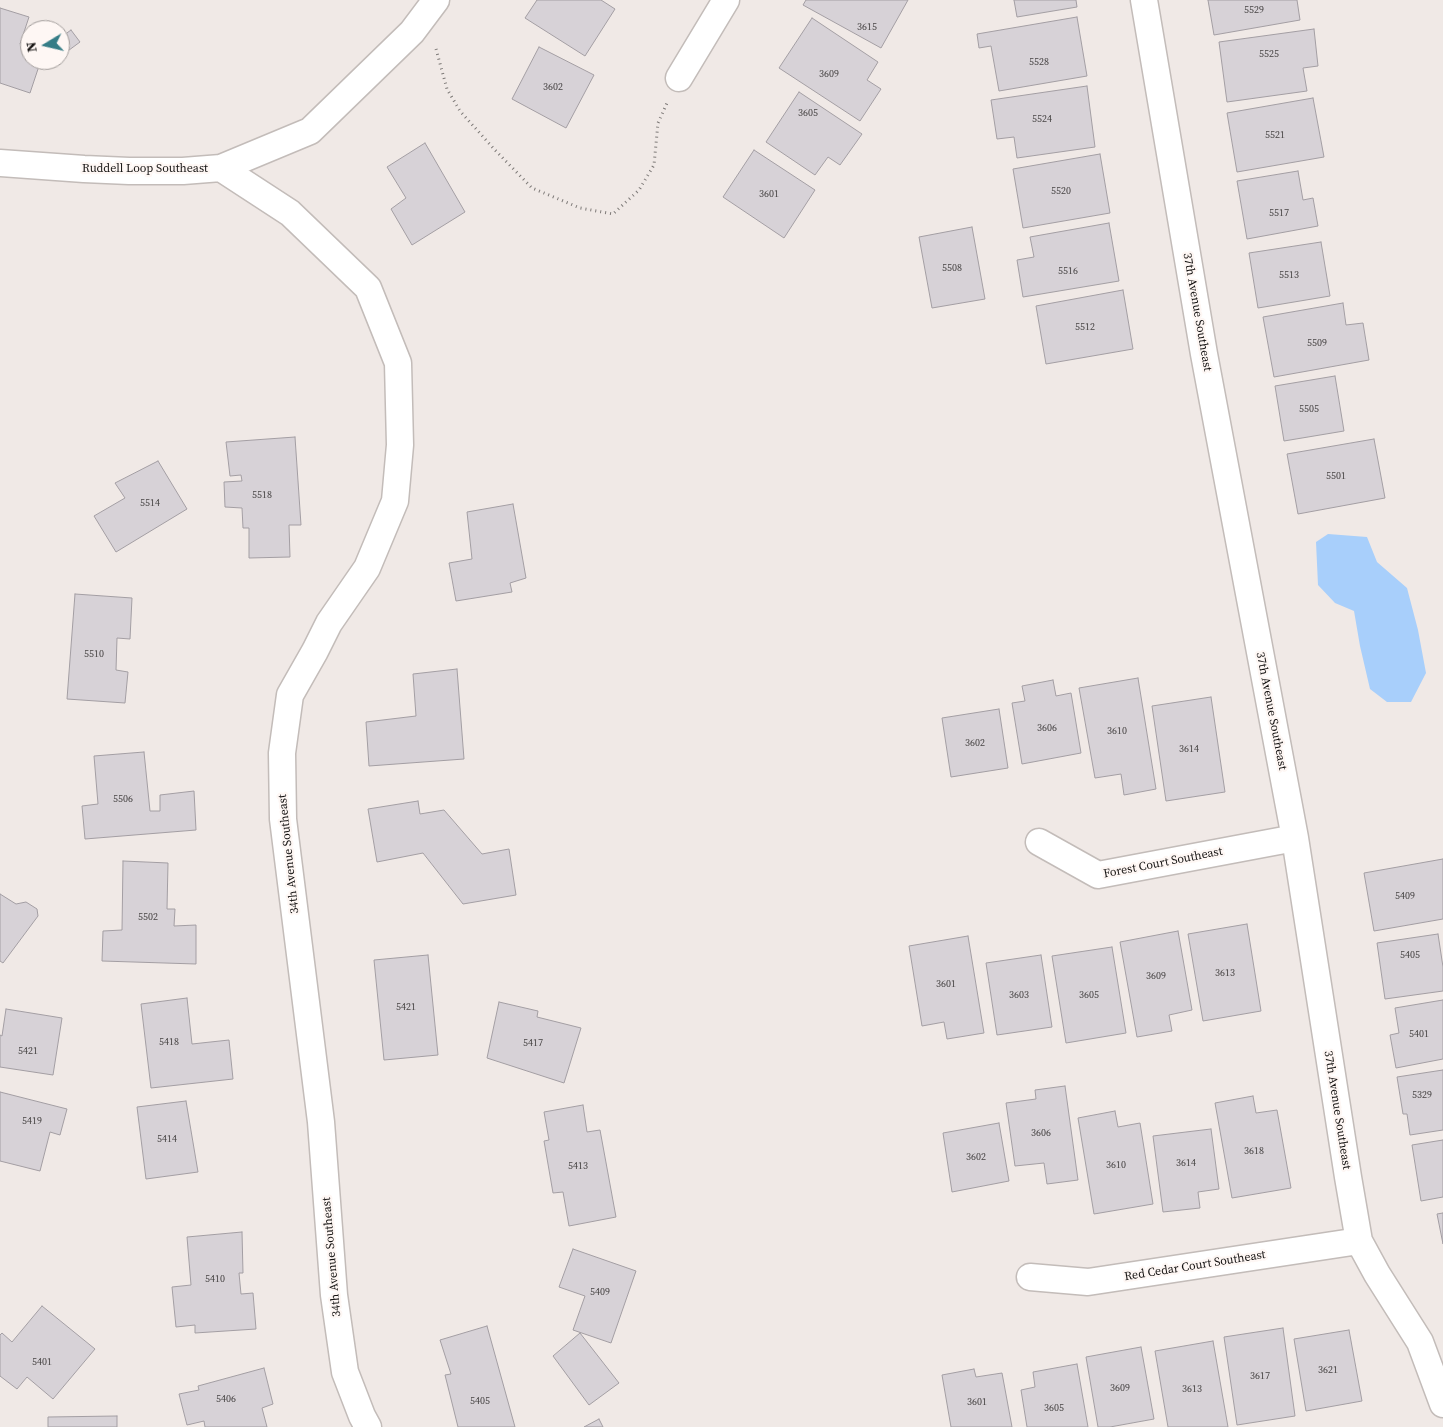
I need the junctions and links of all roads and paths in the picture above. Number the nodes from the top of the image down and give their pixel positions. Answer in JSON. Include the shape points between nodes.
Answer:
{"nodes":[{"id":1,"x":726,"y":0,"type":"edge"},
{"id":2,"x":1144,"y":0,"type":"edge"},
{"id":3,"x":431,"y":6,"type":"edge"},
{"id":4,"x":679,"y":78,"type":"joint"},
{"id":5,"x":0,"y":163,"type":"edge"},
{"id":6,"x":221,"y":168,"type":"junction"},
{"id":7,"x":1295,"y":838,"type":"junction"},
{"id":8,"x":1039,"y":842,"type":"dead end"},
{"id":9,"x":1359,"y":1241,"type":"junction"},
{"id":10,"x":1030,"y":1278,"type":"dead end"},
{"id":11,"x":1443,"y":1404,"type":"edge"},
{"id":12,"x":368,"y":1427,"type":"edge"}],
"edges":[{"from":1,"to":4,"type":"street"},
{"from":2,"to":7,"type":"street","name":"37th Avenue Southeast","via":[[1204,354]]},
{"from":3,"to":4,"type":"path","via":[[447,89],[460,111],[532,188],[580,208],[613,214],[639,190],[654,165],[658,123]]},
{"from":3,"to":6,"type":"street","name":"Ruddell Loop Southeast","via":[[412,32],[310,131]]},
{"from":5,"to":6,"type":"street","name":"Ruddell Loop Southeast","via":[[129,171]]},
{"from":6,"to":12,"type":"street","name":"34th Avenue Southeast","via":[[290,213],[368,288],[398,363],[400,445],[395,502],[367,568],[329,623],[290,695],[282,752],[283,819],[321,1122],[334,1295],[345,1372]]},
{"from":7,"to":8,"type":"street","name":"Forest Court Southeast","via":[[1098,875]]},
{"from":7,"to":9,"type":"street","name":"37th Avenue Southeast"},
{"from":9,"to":10,"type":"street","name":"Red Cedar Court Southeast","via":[[1088,1282]]},
{"from":9,"to":11,"type":"street","name":"37th Avenue Southeast","via":[[1420,1342]]}]}
